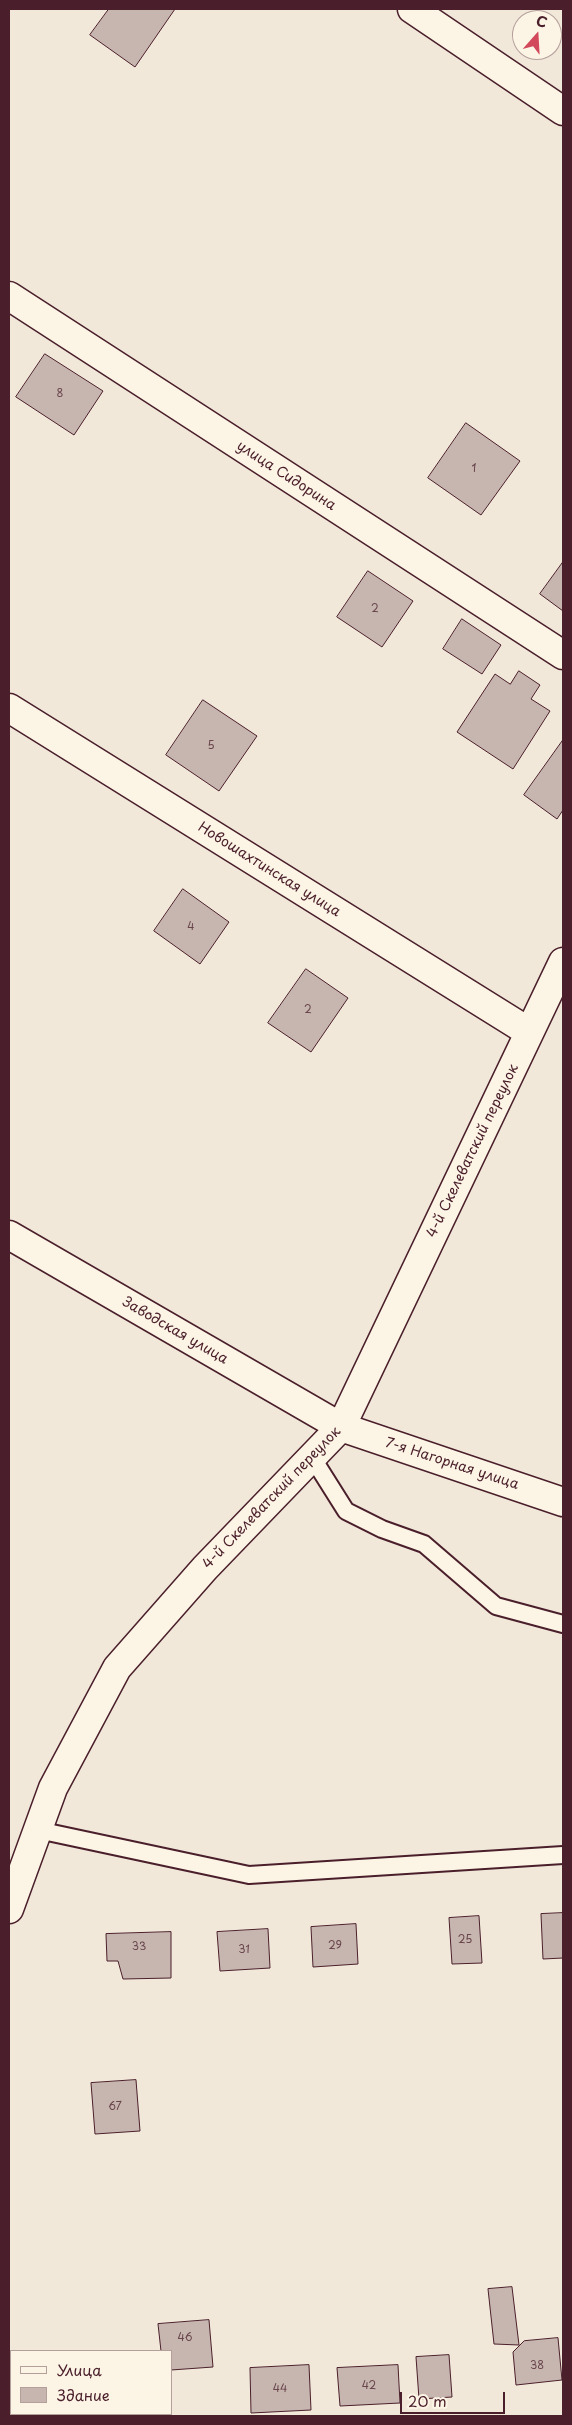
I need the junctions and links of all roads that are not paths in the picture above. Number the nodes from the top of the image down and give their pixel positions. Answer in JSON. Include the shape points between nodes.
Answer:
{"nodes":[{"id":1,"x":412,"y":9,"type":"edge"},
{"id":2,"x":563,"y":111,"type":"edge"},
{"id":3,"x":9,"y":296,"type":"edge"},
{"id":4,"x":563,"y":655,"type":"edge"},
{"id":5,"x":9,"y":708,"type":"edge"},
{"id":6,"x":562,"y":968,"type":"edge"},
{"id":7,"x":529,"y":1032,"type":"junction"},
{"id":8,"x":9,"y":1235,"type":"edge"},
{"id":9,"x":341,"y":1427,"type":"junction"},
{"id":10,"x":312,"y":1457,"type":"junction"},
{"id":11,"x":563,"y":1502,"type":"edge"},
{"id":12,"x":563,"y":1624,"type":"edge"},
{"id":13,"x":38,"y":1830,"type":"junction"},
{"id":14,"x":563,"y":1855,"type":"edge"},
{"id":15,"x":9,"y":1909,"type":"edge"}],
"edges":[{"from":1,"to":2,"type":"street"},
{"from":3,"to":4,"type":"street","name":"улица Сидорина"},
{"from":5,"to":7,"type":"street","name":"Новошахтинская улица"},
{"from":6,"to":7,"type":"street","name":"4-й Скелеватский переулок"},
{"from":7,"to":9,"type":"street","name":"4-й Скелеватский переулок"},
{"from":8,"to":9,"type":"street","name":"Заводская улица"},
{"from":9,"to":10,"type":"street","name":"4-й Скелеватский переулок"},
{"from":9,"to":11,"type":"street","name":"7-я Нагорная улица"},
{"from":10,"to":12,"type":"lane","via":[[346,1511],[382,1529],[424,1544],[496,1606]]},
{"from":10,"to":13,"type":"street","name":"4-й Скелеватский переулок","via":[[205,1568],[117,1668],[53,1788]]},
{"from":13,"to":14,"type":"lane","via":[[249,1875]]},
{"from":13,"to":15,"type":"street","name":"4-й Скелеватский переулок"}]}
